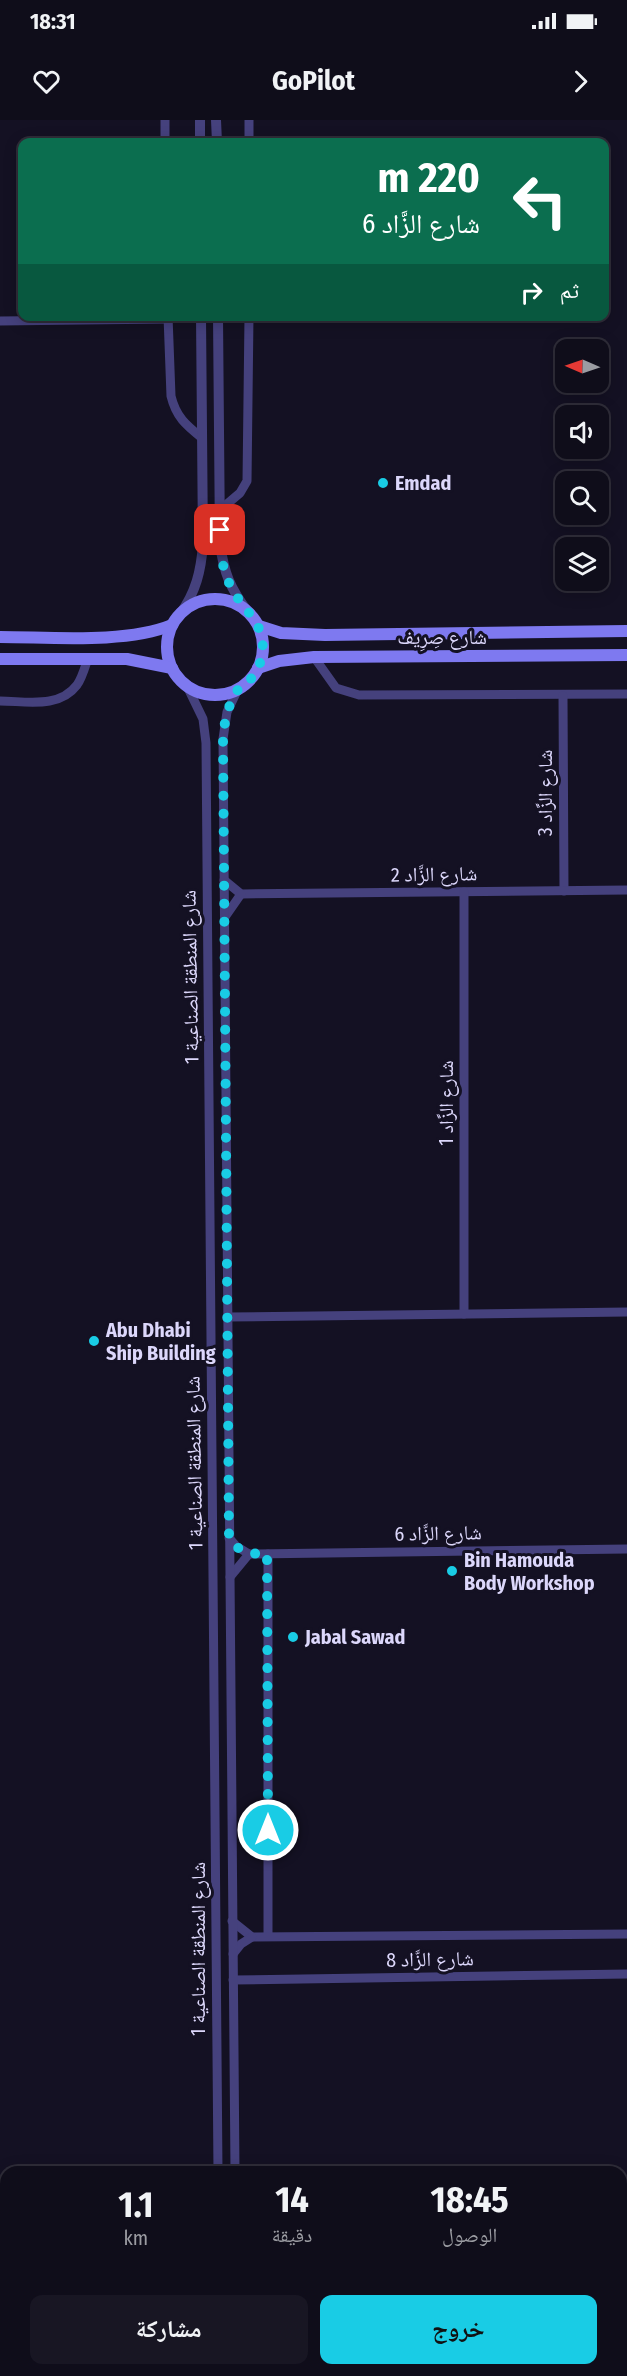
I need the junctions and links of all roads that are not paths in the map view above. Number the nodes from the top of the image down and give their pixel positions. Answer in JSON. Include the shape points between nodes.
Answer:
{"nodes":[{"id":1,"x":165,"y":120,"type":"edge"},
{"id":2,"x":200,"y":120,"type":"edge"},
{"id":3,"x":216,"y":120,"type":"edge"},
{"id":4,"x":249,"y":120,"type":"edge"},
{"id":5,"x":165,"y":138,"type":"edge"},
{"id":6,"x":200,"y":138,"type":"edge"},
{"id":7,"x":216,"y":138,"type":"edge"},
{"id":8,"x":249,"y":138,"type":"edge"},
{"id":9,"x":0,"y":321,"type":"edge"},
{"id":10,"x":18,"y":321,"type":"edge"},
{"id":11,"x":168,"y":321,"type":"edge"},
{"id":12,"x":201,"y":321,"type":"edge"},
{"id":13,"x":218,"y":321,"type":"edge"},
{"id":14,"x":249,"y":321,"type":"edge"},
{"id":15,"x":202,"y":438,"type":"junction"},
{"id":16,"x":220,"y":510,"type":"junction"},
{"id":17,"x":248,"y":612,"type":"junction"},
{"id":18,"x":180,"y":614,"type":"junction"},
{"id":19,"x":172,"y":626,"type":"junction"},
{"id":20,"x":258,"y":626,"type":"junction"},
{"id":21,"x":627,"y":631,"type":"edge"},
{"id":22,"x":0,"y":637,"type":"edge"},
{"id":23,"x":627,"y":655,"type":"edge"},
{"id":24,"x":314,"y":657,"type":"junction"},
{"id":25,"x":88,"y":658,"type":"junction"},
{"id":26,"x":0,"y":659,"type":"edge"},
{"id":27,"x":172,"y":668,"type":"junction"},
{"id":28,"x":258,"y":668,"type":"junction"},
{"id":29,"x":187,"y":686,"type":"junction"},
{"id":30,"x":238,"y":689,"type":"junction"},
{"id":31,"x":627,"y":694,"type":"edge"},
{"id":32,"x":563,"y":696,"type":"junction"},
{"id":33,"x":0,"y":702,"type":"edge"},
{"id":34,"x":224,"y":880,"type":"junction"},
{"id":35,"x":627,"y":890,"type":"edge"},
{"id":36,"x":564,"y":891,"type":"junction"},
{"id":37,"x":464,"y":892,"type":"junction"},
{"id":38,"x":241,"y":894,"type":"junction"},
{"id":39,"x":224,"y":918,"type":"junction"},
{"id":40,"x":627,"y":1312,"type":"edge"},
{"id":41,"x":465,"y":1314,"type":"junction"},
{"id":42,"x":227,"y":1317,"type":"junction"},
{"id":43,"x":229,"y":1538,"type":"junction"},
{"id":44,"x":627,"y":1549,"type":"edge"},
{"id":45,"x":249,"y":1554,"type":"junction"},
{"id":46,"x":267,"y":1554,"type":"junction"},
{"id":47,"x":230,"y":1578,"type":"junction"},
{"id":48,"x":232,"y":1921,"type":"junction"},
{"id":49,"x":627,"y":1934,"type":"edge"},
{"id":50,"x":268,"y":1936,"type":"junction"},
{"id":51,"x":252,"y":1937,"type":"junction"},
{"id":52,"x":233,"y":1954,"type":"junction"},
{"id":53,"x":627,"y":1974,"type":"edge"},
{"id":54,"x":233,"y":1980,"type":"junction"},
{"id":55,"x":218,"y":2166,"type":"edge"},
{"id":56,"x":235,"y":2166,"type":"edge"}],
"edges":[{"from":1,"to":5,"type":"street"},
{"from":2,"to":6,"type":"street"},
{"from":3,"to":7,"type":"street"},
{"from":4,"to":8,"type":"street"},
{"from":9,"to":10,"type":"street"},
{"from":11,"to":15,"type":"street","via":[[174,408],[181,421]]},
{"from":12,"to":15,"type":"street"},
{"from":13,"to":16,"type":"street"},
{"from":14,"to":16,"type":"street","via":[[247,481],[240,493]]},
{"from":15,"to":18,"type":"street","via":[[201,568],[190,600]]},
{"from":16,"to":17,"type":"street","via":[[223,567],[234,594]]},
{"from":17,"to":18,"type":"main road","via":[[236,603],[206,599]]},
{"from":17,"to":20,"type":"main road"},
{"from":18,"to":19,"type":"main road"},
{"from":19,"to":22,"type":"main road","via":[[127,637]]},
{"from":19,"to":27,"type":"main road","via":[[168,640]]},
{"from":20,"to":21,"type":"main road","name":"شارع صِرِيف","via":[[280,633],[325,635]]},
{"from":20,"to":28,"type":"main road","via":[[262,647]]},
{"from":23,"to":24,"type":"main road","name":"شارع صِرِيف"},
{"from":24,"to":28,"type":"main road","name":"شارع صِرِيف"},
{"from":24,"to":32,"type":"street","via":[[336,688],[359,694]]},
{"from":25,"to":26,"type":"main road"},
{"from":25,"to":27,"type":"main road","via":[[138,660]]},
{"from":25,"to":33,"type":"street","via":[[78,684],[65,697],[56,701]]},
{"from":27,"to":29,"type":"main road"},
{"from":28,"to":30,"type":"main road"},
{"from":29,"to":30,"type":"main road","via":[[212,695]]},
{"from":29,"to":55,"type":"street","name":"شارع المنطقة الصناعية 1","via":[[203,719],[206,743]]},
{"from":30,"to":34,"type":"street","name":"شارع المنطقة الصناعية 1","via":[[224,730]]},
{"from":31,"to":32,"type":"street"},
{"from":32,"to":36,"type":"street","name":"شارع الزَّاد 3"},
{"from":34,"to":38,"type":"street"},
{"from":34,"to":39,"type":"street","name":"شارع المنطقة الصناعية 1"},
{"from":35,"to":36,"type":"street","name":"شارع الزَّاد 2"},
{"from":36,"to":37,"type":"street","name":"شارع الزَّاد 2"},
{"from":37,"to":38,"type":"street","name":"شارع الزَّاد 2"},
{"from":37,"to":41,"type":"street","name":"شارع الزَّاد 1"},
{"from":38,"to":39,"type":"street"},
{"from":39,"to":42,"type":"street","name":"شارع المنطقة الصناعية 1"},
{"from":40,"to":41,"type":"street"},
{"from":41,"to":42,"type":"street"},
{"from":42,"to":43,"type":"street","name":"شارع المنطقة الصناعية 1"},
{"from":43,"to":45,"type":"street"},
{"from":43,"to":47,"type":"street","name":"شارع المنطقة الصناعية 1"},
{"from":44,"to":46,"type":"street","name":"شارع الزَّاد 6"},
{"from":45,"to":46,"type":"street","name":"شارع الزَّاد 6"},
{"from":45,"to":47,"type":"street"},
{"from":46,"to":50,"type":"street"},
{"from":47,"to":48,"type":"street","name":"شارع المنطقة الصناعية 1"},
{"from":48,"to":51,"type":"street"},
{"from":48,"to":52,"type":"street","name":"شارع المنطقة الصناعية 1"},
{"from":49,"to":50,"type":"street","name":"شارع الزَّاد 8"},
{"from":50,"to":51,"type":"street","name":"شارع الزَّاد 8"},
{"from":51,"to":52,"type":"street"},
{"from":52,"to":54,"type":"street","name":"شارع المنطقة الصناعية 1"},
{"from":53,"to":54,"type":"street","name":"شارع الزَّاد 8"},
{"from":54,"to":56,"type":"street","name":"شارع المنطقة الصناعية 1"}]}
